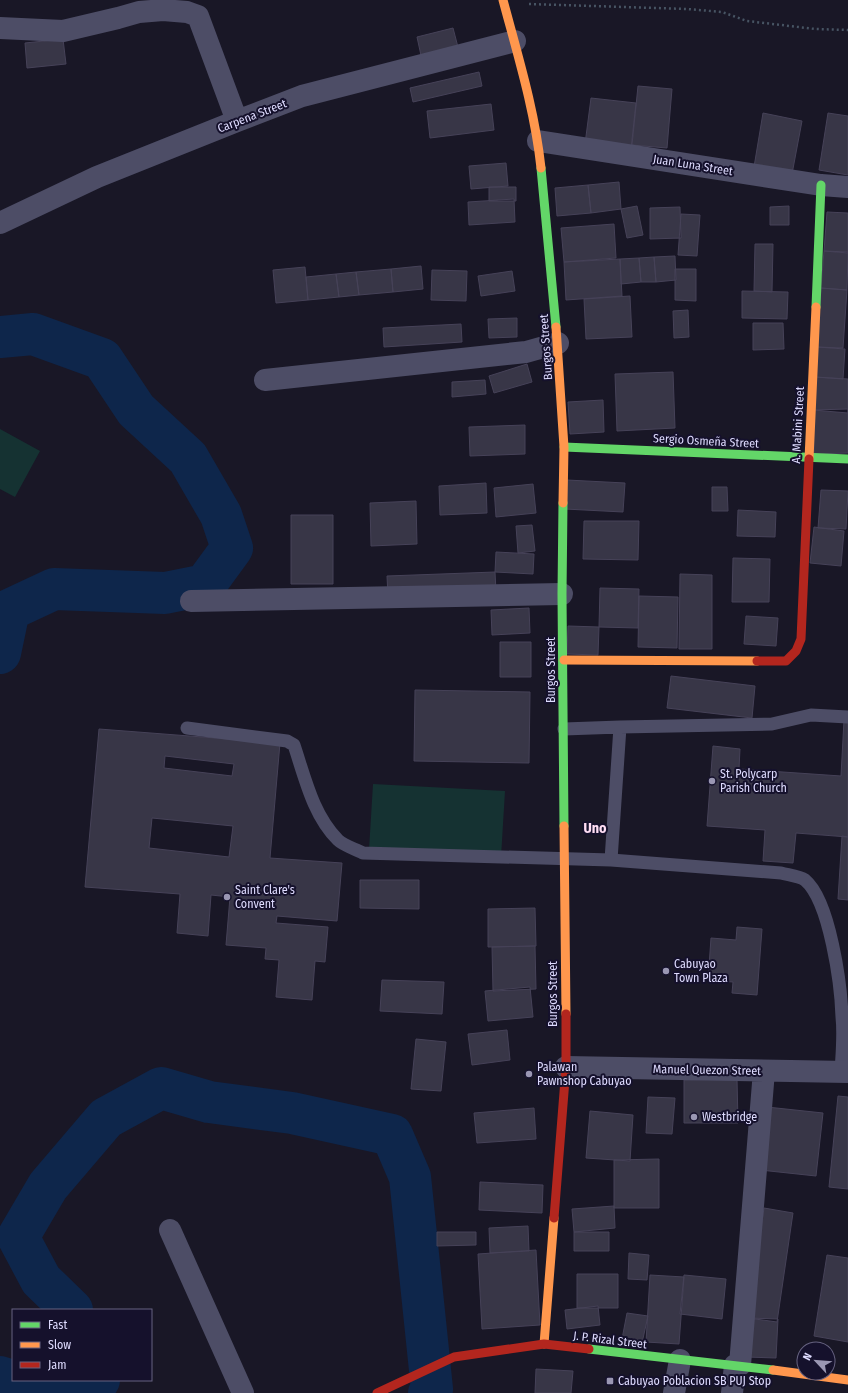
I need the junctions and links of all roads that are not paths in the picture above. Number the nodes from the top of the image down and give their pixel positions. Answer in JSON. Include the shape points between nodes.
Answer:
{"nodes":[{"id":1,"x":504,"y":2,"type":"edge"},
{"id":2,"x":0,"y":28,"type":"edge"},
{"id":3,"x":515,"y":41,"type":"junction"},
{"id":4,"x":237,"y":121,"type":"junction"},
{"id":5,"x":538,"y":142,"type":"junction"},
{"id":6,"x":821,"y":185,"type":"junction"},
{"id":7,"x":848,"y":187,"type":"edge"},
{"id":8,"x":0,"y":223,"type":"edge"},
{"id":9,"x":558,"y":342,"type":"junction"},
{"id":10,"x":266,"y":380,"type":"dead end"},
{"id":11,"x":564,"y":447,"type":"junction"},
{"id":12,"x":809,"y":458,"type":"junction"},
{"id":13,"x":848,"y":459,"type":"edge"},
{"id":14,"x":562,"y":594,"type":"junction"},
{"id":15,"x":191,"y":601,"type":"dead end"},
{"id":16,"x":564,"y":660,"type":"junction"},
{"id":17,"x":848,"y":717,"type":"edge"},
{"id":18,"x":620,"y":727,"type":"junction"},
{"id":19,"x":187,"y":728,"type":"dead end"},
{"id":20,"x":564,"y":728,"type":"junction"},
{"id":21,"x":565,"y":859,"type":"junction"},
{"id":22,"x":611,"y":860,"type":"junction"},
{"id":23,"x":566,"y":1067,"type":"junction"},
{"id":24,"x":764,"y":1071,"type":"junction"},
{"id":25,"x":845,"y":1072,"type":"edge"},
{"id":26,"x":170,"y":1230,"type":"dead end"},
{"id":27,"x":544,"y":1344,"type":"junction"},
{"id":28,"x":680,"y":1360,"type":"junction"},
{"id":29,"x":737,"y":1365,"type":"junction"},
{"id":30,"x":848,"y":1380,"type":"edge"},
{"id":31,"x":242,"y":1393,"type":"edge"},
{"id":32,"x":377,"y":1393,"type":"edge"},
{"id":33,"x":674,"y":1393,"type":"edge"},
{"id":34,"x":732,"y":1393,"type":"edge"}],
"edges":[{"from":1,"to":3,"type":"street","name":"Burgos Street"},
{"from":2,"to":4,"type":"street","via":[[63,30],[139,12],[163,10],[187,12],[198,16]]},
{"from":3,"to":4,"type":"street","name":"Carpena Street","via":[[302,96]]},
{"from":3,"to":5,"type":"street","name":"Burgos Street"},
{"from":4,"to":8,"type":"street","name":"Carpena Street","via":[[97,177]]},
{"from":5,"to":6,"type":"street","name":"Juan Luna Street"},
{"from":5,"to":9,"type":"street","name":"Burgos Street"},
{"from":6,"to":7,"type":"street","name":"Juan Luna Street"},
{"from":6,"to":12,"type":"street","name":"A. Mabini Street"},
{"from":9,"to":10,"type":"street","via":[[526,352]]},
{"from":9,"to":11,"type":"street","name":"Burgos Street"},
{"from":11,"to":12,"type":"street","name":"Sergio Osmeña Street"},
{"from":11,"to":14,"type":"street","name":"Burgos Street"},
{"from":12,"to":13,"type":"street","name":"Sergio Osmeña Street"},
{"from":12,"to":16,"type":"street","name":"A. Mabini Street","via":[[801,639],[796,651],[786,661]]},
{"from":14,"to":15,"type":"street"},
{"from":14,"to":16,"type":"street","name":"Burgos Street"},
{"from":16,"to":20,"type":"street","name":"Burgos Street"},
{"from":17,"to":18,"type":"lane","via":[[811,715],[772,724]]},
{"from":18,"to":20,"type":"lane"},
{"from":18,"to":22,"type":"lane"},
{"from":19,"to":21,"type":"lane","via":[[287,741],[294,745],[321,818],[339,841],[363,853]]},
{"from":20,"to":21,"type":"street","name":"Burgos Street"},
{"from":21,"to":22,"type":"lane"},
{"from":21,"to":23,"type":"street","name":"Burgos Street"},
{"from":22,"to":25,"type":"lane","via":[[781,873],[804,880],[819,899],[837,966],[843,1018]]},
{"from":23,"to":24,"type":"street","name":"Manuel Quezon Street"},
{"from":23,"to":27,"type":"street","name":"Burgos Street"},
{"from":24,"to":25,"type":"street","name":"Manuel Quezon Street"},
{"from":24,"to":29,"type":"street"},
{"from":26,"to":31,"type":"street"},
{"from":27,"to":28,"type":"street","name":"J. P. Rizal Street"},
{"from":27,"to":32,"type":"street","name":"J. P. Rizal Street","via":[[454,1357]]},
{"from":28,"to":29,"type":"street","name":"J. P. Rizal Street"},
{"from":28,"to":33,"type":"street"},
{"from":29,"to":30,"type":"street","name":"J. P. Rizal Street"},
{"from":29,"to":34,"type":"street"}]}
